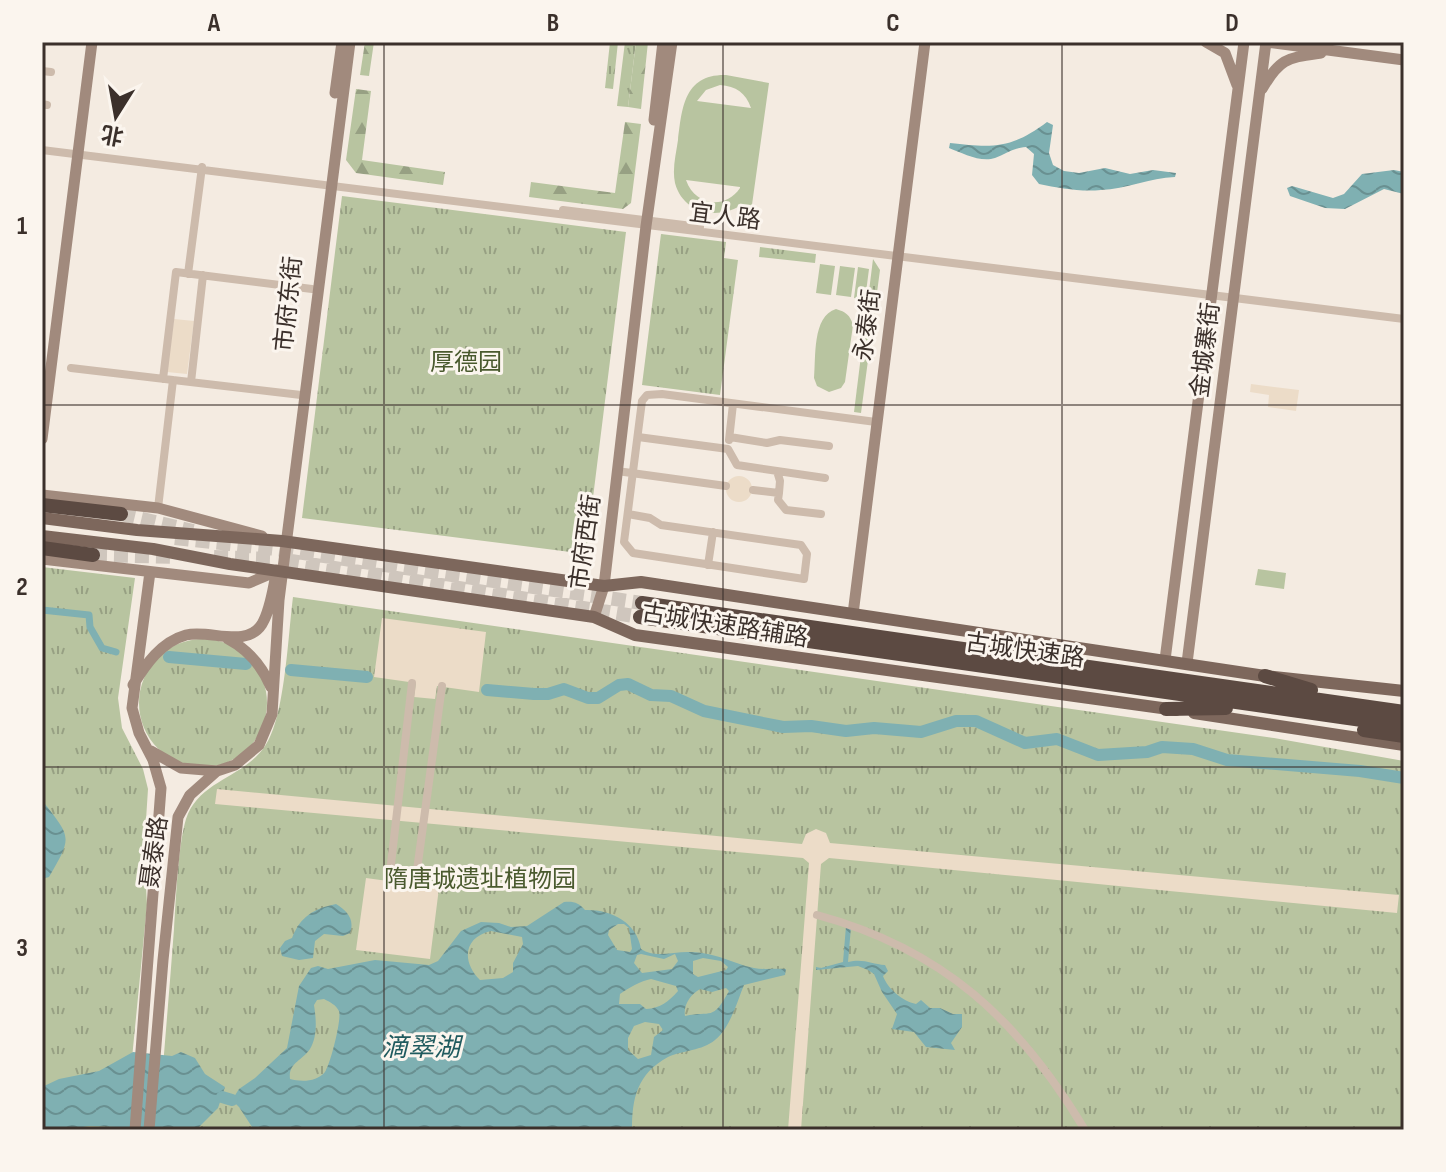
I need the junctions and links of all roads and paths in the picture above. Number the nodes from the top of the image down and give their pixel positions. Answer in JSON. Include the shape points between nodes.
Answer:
{"nodes":[{"id":1,"x":86,"y":42,"type":"edge"},
{"id":2,"x":92,"y":42,"type":"edge"},
{"id":3,"x":342,"y":42,"type":"edge"},
{"id":4,"x":350,"y":42,"type":"edge"},
{"id":5,"x":663,"y":42,"type":"edge"},
{"id":6,"x":672,"y":42,"type":"edge"},
{"id":7,"x":922,"y":42,"type":"edge"},
{"id":8,"x":1206,"y":42,"type":"edge"},
{"id":9,"x":1244,"y":42,"type":"edge"},
{"id":10,"x":1266,"y":42,"type":"edge"},
{"id":11,"x":1296,"y":44,"type":"edge"},
{"id":12,"x":1333,"y":51,"type":"junction"},
{"id":13,"x":1404,"y":60,"type":"edge"},
{"id":14,"x":1239,"y":86,"type":"junction"},
{"id":15,"x":1260,"y":90,"type":"junction"},
{"id":16,"x":42,"y":148,"type":"edge"},
{"id":17,"x":75,"y":152,"type":"junction"},
{"id":18,"x":202,"y":168,"type":"junction"},
{"id":19,"x":327,"y":183,"type":"junction"},
{"id":20,"x":643,"y":223,"type":"junction"},
{"id":21,"x":896,"y":254,"type":"junction"},
{"id":22,"x":188,"y":274,"type":"junction"},
{"id":23,"x":203,"y":275,"type":"junction"},
{"id":24,"x":312,"y":289,"type":"junction"},
{"id":25,"x":1212,"y":292,"type":"junction"},
{"id":26,"x":1234,"y":295,"type":"junction"},
{"id":27,"x":1404,"y":316,"type":"edge"},
{"id":28,"x":71,"y":368,"type":"dead end"},
{"id":29,"x":163,"y":379,"type":"junction"},
{"id":30,"x":173,"y":380,"type":"junction"},
{"id":31,"x":191,"y":382,"type":"junction"},
{"id":32,"x":42,"y":388,"type":"edge"},
{"id":33,"x":301,"y":395,"type":"junction"},
{"id":34,"x":733,"y":404,"type":"junction"},
{"id":35,"x":875,"y":422,"type":"junction"},
{"id":36,"x":638,"y":437,"type":"junction"},
{"id":37,"x":730,"y":437,"type":"junction"},
{"id":38,"x":42,"y":439,"type":"edge"},
{"id":39,"x":829,"y":446,"type":"dead end"},
{"id":40,"x":728,"y":449,"type":"junction"},
{"id":41,"x":617,"y":471,"type":"junction"},
{"id":42,"x":777,"y":471,"type":"junction"},
{"id":43,"x":634,"y":473,"type":"junction"},
{"id":44,"x":825,"y":478,"type":"dead end"},
{"id":45,"x":726,"y":486,"type":"dead end"},
{"id":46,"x":753,"y":490,"type":"dead end"},
{"id":47,"x":779,"y":493,"type":"junction"},
{"id":48,"x":42,"y":495,"type":"edge"},
{"id":49,"x":42,"y":505,"type":"edge"},
{"id":50,"x":158,"y":508,"type":"junction"},
{"id":51,"x":121,"y":514,"type":"tunnel mouth"},
{"id":52,"x":628,"y":514,"type":"junction"},
{"id":53,"x":821,"y":514,"type":"dead end"},
{"id":54,"x":42,"y":518,"type":"edge"},
{"id":55,"x":713,"y":532,"type":"junction"},
{"id":56,"x":42,"y":536,"type":"edge"},
{"id":57,"x":285,"y":542,"type":"junction"},
{"id":58,"x":42,"y":548,"type":"edge"},
{"id":59,"x":93,"y":555,"type":"tunnel mouth"},
{"id":60,"x":42,"y":559,"type":"edge"},
{"id":61,"x":708,"y":565,"type":"junction"},
{"id":62,"x":150,"y":572,"type":"junction"},
{"id":63,"x":280,"y":572,"type":"junction"},
{"id":64,"x":601,"y":586,"type":"junction"},
{"id":65,"x":851,"y":614,"type":"junction"},
{"id":66,"x":594,"y":617,"type":"junction"},
{"id":67,"x":219,"y":635,"type":"junction"},
{"id":68,"x":1165,"y":660,"type":"junction"},
{"id":69,"x":1187,"y":663,"type":"junction"},
{"id":70,"x":1265,"y":676,"type":"junction"},
{"id":71,"x":412,"y":683,"type":"dead end"},
{"id":72,"x":133,"y":685,"type":"junction"},
{"id":73,"x":442,"y":686,"type":"dead end"},
{"id":74,"x":1404,"y":691,"type":"edge"},
{"id":75,"x":273,"y":692,"type":"junction"},
{"id":76,"x":1349,"y":703,"type":"junction"},
{"id":77,"x":1266,"y":707,"type":"junction"},
{"id":78,"x":1166,"y":709,"type":"junction"},
{"id":79,"x":1403,"y":716,"type":"edge"},
{"id":80,"x":1404,"y":736,"type":"edge"},
{"id":81,"x":1404,"y":745,"type":"edge"},
{"id":82,"x":147,"y":749,"type":"junction"},
{"id":83,"x":217,"y":771,"type":"junction"},
{"id":84,"x":389,"y":881,"type":"dead end"},
{"id":85,"x":415,"y":885,"type":"dead end"},
{"id":86,"x":817,"y":915,"type":"dead end"},
{"id":87,"x":135,"y":1130,"type":"edge"},
{"id":88,"x":149,"y":1130,"type":"edge"},
{"id":89,"x":1085,"y":1130,"type":"edge"}],
"edges":[{"from":1,"to":17,"type":"main road"},
{"from":2,"to":17,"type":"main road"},
{"from":3,"to":19,"type":"main road","name":"市府东街"},
{"from":4,"to":19,"type":"main road","name":"市府东街"},
{"from":5,"to":20,"type":"main road","name":"市府西街"},
{"from":6,"to":20,"type":"main road","name":"市府西街"},
{"from":7,"to":21,"type":"main road","name":"永泰街"},
{"from":8,"to":14,"type":"main road","via":[[1225,53]]},
{"from":9,"to":14,"type":"main road","name":"金城寨街"},
{"from":10,"to":11,"type":"main road"},
{"from":10,"to":15,"type":"main road","name":"金城寨街"},
{"from":11,"to":12,"type":"main road"},
{"from":12,"to":13,"type":"main road"},
{"from":12,"to":15,"type":"main road","via":[[1281,62]]},
{"from":14,"to":15,"type":"main road","via":[[1247,76]]},
{"from":14,"to":25,"type":"main road","name":"金城寨街"},
{"from":15,"to":26,"type":"main road","name":"金城寨街"},
{"from":16,"to":17,"type":"street","name":"宜人路"},
{"from":17,"to":18,"type":"street","name":"宜人路"},
{"from":17,"to":32,"type":"main road"},
{"from":17,"to":38,"type":"main road"},
{"from":18,"to":19,"type":"street","name":"宜人路"},
{"from":18,"to":22,"type":"street"},
{"from":19,"to":20,"type":"street","name":"宜人路"},
{"from":19,"to":24,"type":"main road","name":"市府东街"},
{"from":19,"to":57,"type":"main road","name":"市府东街"},
{"from":20,"to":21,"type":"street","name":"宜人路"},
{"from":20,"to":41,"type":"main road","name":"市府西街"},
{"from":20,"to":64,"type":"main road","name":"市府西街"},
{"from":21,"to":25,"type":"street","name":"宜人路"},
{"from":21,"to":35,"type":"main road","name":"永泰街"},
{"from":22,"to":23,"type":"street"},
{"from":22,"to":29,"type":"street","via":[[176,272]]},
{"from":23,"to":24,"type":"street"},
{"from":23,"to":31,"type":"street"},
{"from":24,"to":33,"type":"main road","name":"市府东街"},
{"from":25,"to":26,"type":"street","name":"宜人路"},
{"from":25,"to":68,"type":"main road","name":"金城寨街"},
{"from":26,"to":27,"type":"street","name":"宜人路"},
{"from":26,"to":69,"type":"main road","name":"金城寨街"},
{"from":28,"to":29,"type":"street"},
{"from":29,"to":30,"type":"street"},
{"from":30,"to":31,"type":"street"},
{"from":30,"to":50,"type":"street"},
{"from":31,"to":33,"type":"street"},
{"from":33,"to":57,"type":"main road","name":"市府东街"},
{"from":34,"to":35,"type":"street"},
{"from":34,"to":36,"type":"street","via":[[647,395]]},
{"from":34,"to":37,"type":"street"},
{"from":35,"to":65,"type":"main road","name":"永泰街"},
{"from":36,"to":40,"type":"street"},
{"from":36,"to":43,"type":"street"},
{"from":37,"to":39,"type":"street"},
{"from":37,"to":40,"type":"street"},
{"from":40,"to":42,"type":"street","via":[[737,465]]},
{"from":41,"to":43,"type":"street"},
{"from":41,"to":64,"type":"main road","name":"市府西街"},
{"from":42,"to":44,"type":"street"},
{"from":42,"to":47,"type":"street"},
{"from":43,"to":45,"type":"street"},
{"from":43,"to":52,"type":"street"},
{"from":46,"to":47,"type":"street"},
{"from":47,"to":53,"type":"street","via":[[786,510]]},
{"from":48,"to":50,"type":"main road"},
{"from":49,"to":51,"type":"highway"},
{"from":50,"to":57,"type":"main road"},
{"from":52,"to":55,"type":"street"},
{"from":52,"to":61,"type":"street","via":[[624,542],[633,553]]},
{"from":54,"to":57,"type":"main road","name":"古城快速路辅路"},
{"from":55,"to":61,"type":"street"},
{"from":55,"to":61,"type":"street","via":[[801,545],[808,564],[804,579]]},
{"from":56,"to":63,"type":"main road","name":"古城快速路辅路"},
{"from":57,"to":63,"type":"main road","name":"市府东街"},
{"from":57,"to":64,"type":"main road","name":"古城快速路辅路"},
{"from":58,"to":59,"type":"highway"},
{"from":60,"to":62,"type":"main road"},
{"from":62,"to":63,"type":"main road","via":[[249,583]]},
{"from":62,"to":72,"type":"main road","name":"聂泰路"},
{"from":63,"to":66,"type":"main road","name":"古城快速路辅路"},
{"from":63,"to":67,"type":"main road","via":[[261,625],[238,638]]},
{"from":63,"to":75,"type":"main road","name":"聂泰路"},
{"from":64,"to":65,"type":"main road","name":"古城快速路辅路","via":[[641,582]]},
{"from":64,"to":66,"type":"main road","name":"市府西街"},
{"from":65,"to":68,"type":"main road","name":"古城快速路辅路"},
{"from":66,"to":78,"type":"main road","name":"古城快速路辅路","via":[[635,635]]},
{"from":67,"to":72,"type":"main road","via":[[183,636],[165,646]]},
{"from":67,"to":75,"type":"main road","via":[[254,658]]},
{"from":68,"to":69,"type":"main road","name":"古城快速路辅路"},
{"from":69,"to":70,"type":"main road","name":"古城快速路辅路"},
{"from":70,"to":74,"type":"main road","name":"古城快速路辅路"},
{"from":70,"to":76,"type":"highway"},
{"from":71,"to":84,"type":"street"},
{"from":72,"to":82,"type":"main road","name":"聂泰路","via":[[132,708]]},
{"from":73,"to":85,"type":"street"},
{"from":75,"to":83,"type":"main road","name":"聂泰路","via":[[272,714],[259,745],[235,765]]},
{"from":76,"to":77,"type":"highway","name":"古城快速路","via":[[641,610]]},
{"from":76,"to":79,"type":"highway","name":"古城快速路"},
{"from":77,"to":78,"type":"highway"},
{"from":77,"to":79,"type":"highway","name":"古城快速路","via":[[1338,717]]},
{"from":77,"to":80,"type":"highway"},
{"from":78,"to":81,"type":"main road","name":"古城快速路辅路"},
{"from":82,"to":83,"type":"main road","via":[[181,768]]},
{"from":82,"to":87,"type":"main road","name":"聂泰路","via":[[161,788]]},
{"from":83,"to":88,"type":"main road","name":"聂泰路","via":[[190,795],[178,817]]},
{"from":86,"to":89,"type":"street","via":[[899,945],[975,994],[1040,1061]]}]}
